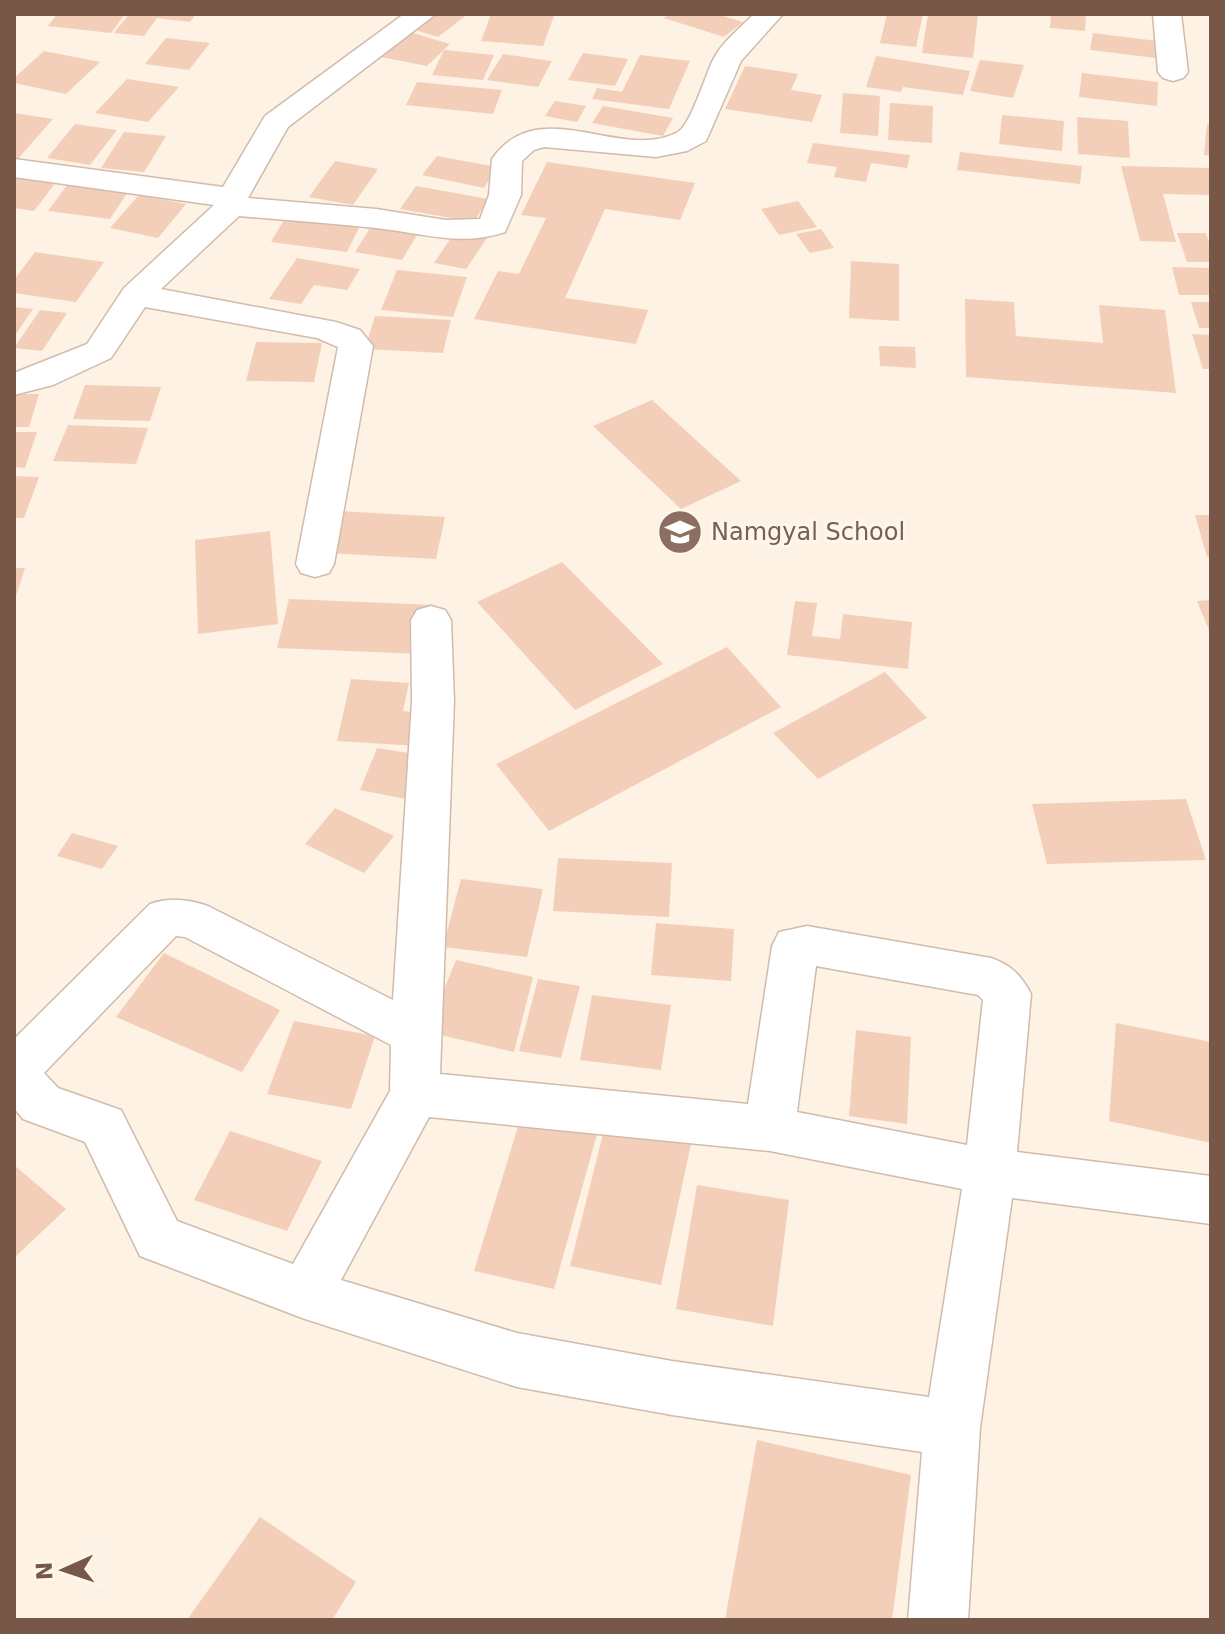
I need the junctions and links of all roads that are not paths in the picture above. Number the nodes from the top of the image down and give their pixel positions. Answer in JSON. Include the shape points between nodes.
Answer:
{"nodes":[{"id":1,"x":422,"y":14,"type":"edge"},
{"id":2,"x":769,"y":14,"type":"edge"},
{"id":3,"x":1167,"y":14,"type":"edge"},
{"id":4,"x":1173,"y":72,"type":"dead end"},
{"id":5,"x":14,"y":168,"type":"edge"},
{"id":6,"x":232,"y":202,"type":"junction"},
{"id":7,"x":136,"y":295,"type":"junction"},
{"id":8,"x":14,"y":384,"type":"edge"},
{"id":9,"x":315,"y":564,"type":"dead end"},
{"id":10,"x":431,"y":620,"type":"dead end"},
{"id":11,"x":415,"y":1034,"type":"junction"},
{"id":12,"x":14,"y":1071,"type":"edge"},
{"id":13,"x":14,"y":1079,"type":"edge"},
{"id":14,"x":415,"y":1094,"type":"junction"},
{"id":15,"x":770,"y":1129,"type":"junction"},
{"id":16,"x":990,"y":1172,"type":"junction"},
{"id":17,"x":1211,"y":1200,"type":"edge"},
{"id":18,"x":305,"y":1294,"type":"junction"},
{"id":19,"x":952,"y":1428,"type":"junction"},
{"id":20,"x":938,"y":1620,"type":"edge"}],
"edges":[{"from":1,"to":6,"type":"street","via":[[276,122]]},
{"from":2,"to":6,"type":"street","via":[[728,58],[695,135],[671,147],[525,142],[507,159],[505,195],[494,225],[483,230],[436,229]]},
{"from":3,"to":4,"type":"street"},
{"from":5,"to":6,"type":"street"},
{"from":6,"to":7,"type":"street"},
{"from":7,"to":8,"type":"street","via":[[99,351]]},
{"from":7,"to":9,"type":"street","via":[[324,329],[348,337],[356,346]]},
{"from":10,"to":11,"type":"street","via":[[433,701]]},
{"from":11,"to":12,"type":"street","via":[[192,919],[166,917]]},
{"from":11,"to":14,"type":"street"},
{"from":13,"to":18,"type":"street","via":[[41,1104],[103,1126],[159,1239]]},
{"from":14,"to":15,"type":"street"},
{"from":14,"to":18,"type":"street"},
{"from":15,"to":16,"type":"street"},
{"from":15,"to":16,"type":"street","via":[[795,946],[991,978],[1007,994]]},
{"from":16,"to":17,"type":"street"},
{"from":16,"to":19,"type":"street"},
{"from":18,"to":19,"type":"street","via":[[517,1360]]},
{"from":19,"to":20,"type":"street"}]}
